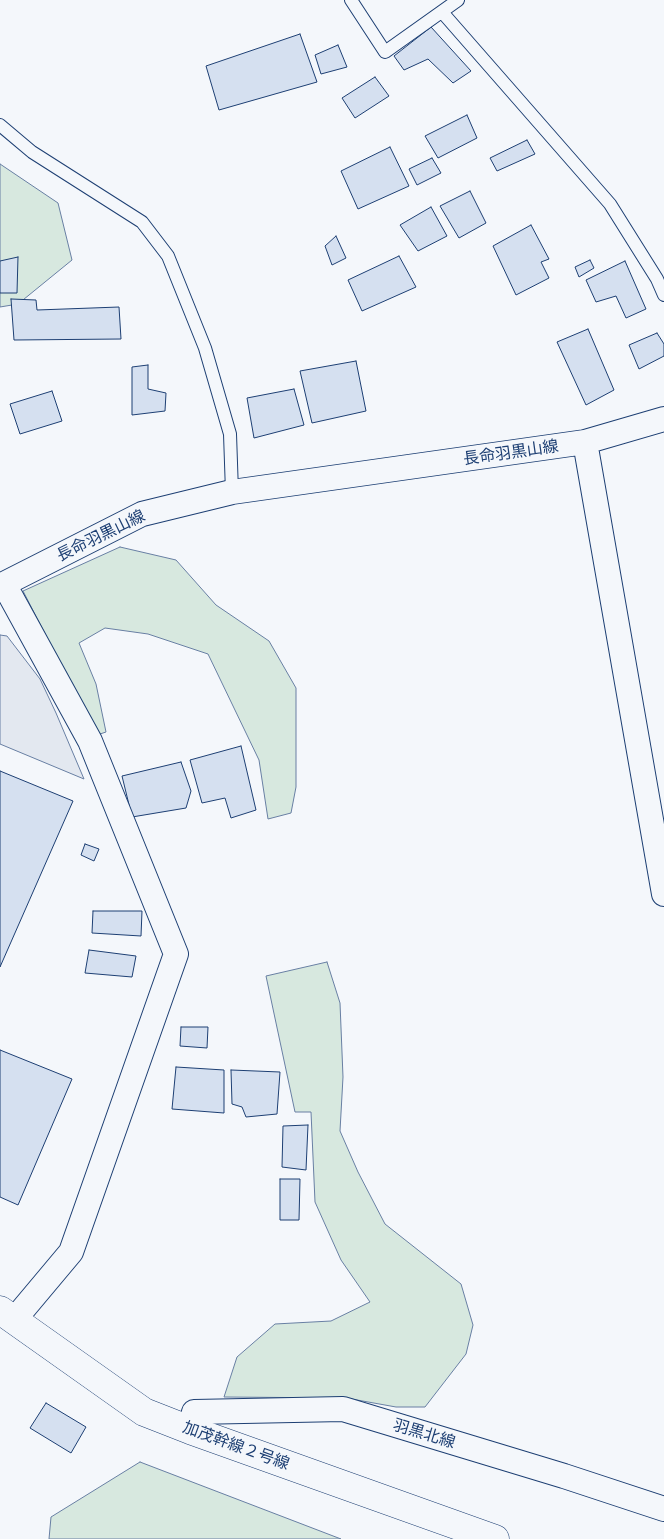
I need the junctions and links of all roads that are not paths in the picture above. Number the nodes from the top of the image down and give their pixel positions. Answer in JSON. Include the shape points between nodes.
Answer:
{"nodes":[{"id":1,"x":351,"y":0,"type":"edge"},
{"id":2,"x":458,"y":0,"type":"edge"},
{"id":3,"x":442,"y":12,"type":"junction"},
{"id":4,"x":0,"y":125,"type":"edge"},
{"id":5,"x":664,"y":295,"type":"edge"},
{"id":6,"x":664,"y":419,"type":"edge"},
{"id":7,"x":585,"y":442,"type":"junction"},
{"id":8,"x":232,"y":492,"type":"junction"},
{"id":9,"x":2,"y":585,"type":"edge"},
{"id":10,"x":664,"y":894,"type":"edge"},
{"id":11,"x":7,"y":1315,"type":"edge"},
{"id":12,"x":190,"y":1430,"type":"junction"},
{"id":13,"x":664,"y":1509,"type":"edge"},
{"id":14,"x":495,"y":1539,"type":"edge"}],
"edges":[{"from":1,"to":3,"type":"lane","via":[[385,52]]},
{"from":2,"to":3,"type":"lane"},
{"from":3,"to":5,"type":"lane","via":[[610,204]]},
{"from":4,"to":8,"type":"lane","via":[[32,152],[142,222],[168,256],[205,348],[230,434]]},
{"from":6,"to":7,"type":"street","name":"長命羽黒山線"},
{"from":7,"to":8,"type":"street","name":"長命羽黒山線"},
{"from":7,"to":10,"type":"street"},
{"from":8,"to":9,"type":"street","name":"長命羽黒山線","via":[[142,514]]},
{"from":9,"to":11,"type":"street","via":[[90,742],[176,954],[71,1252]]},
{"from":11,"to":12,"type":"street","name":"加茂幹線２号線","via":[[144,1412]]},
{"from":12,"to":13,"type":"street","name":"羽黒北線","via":[[194,1412],[343,1409]]},
{"from":12,"to":14,"type":"street","name":"加茂幹線２号線"}]}
